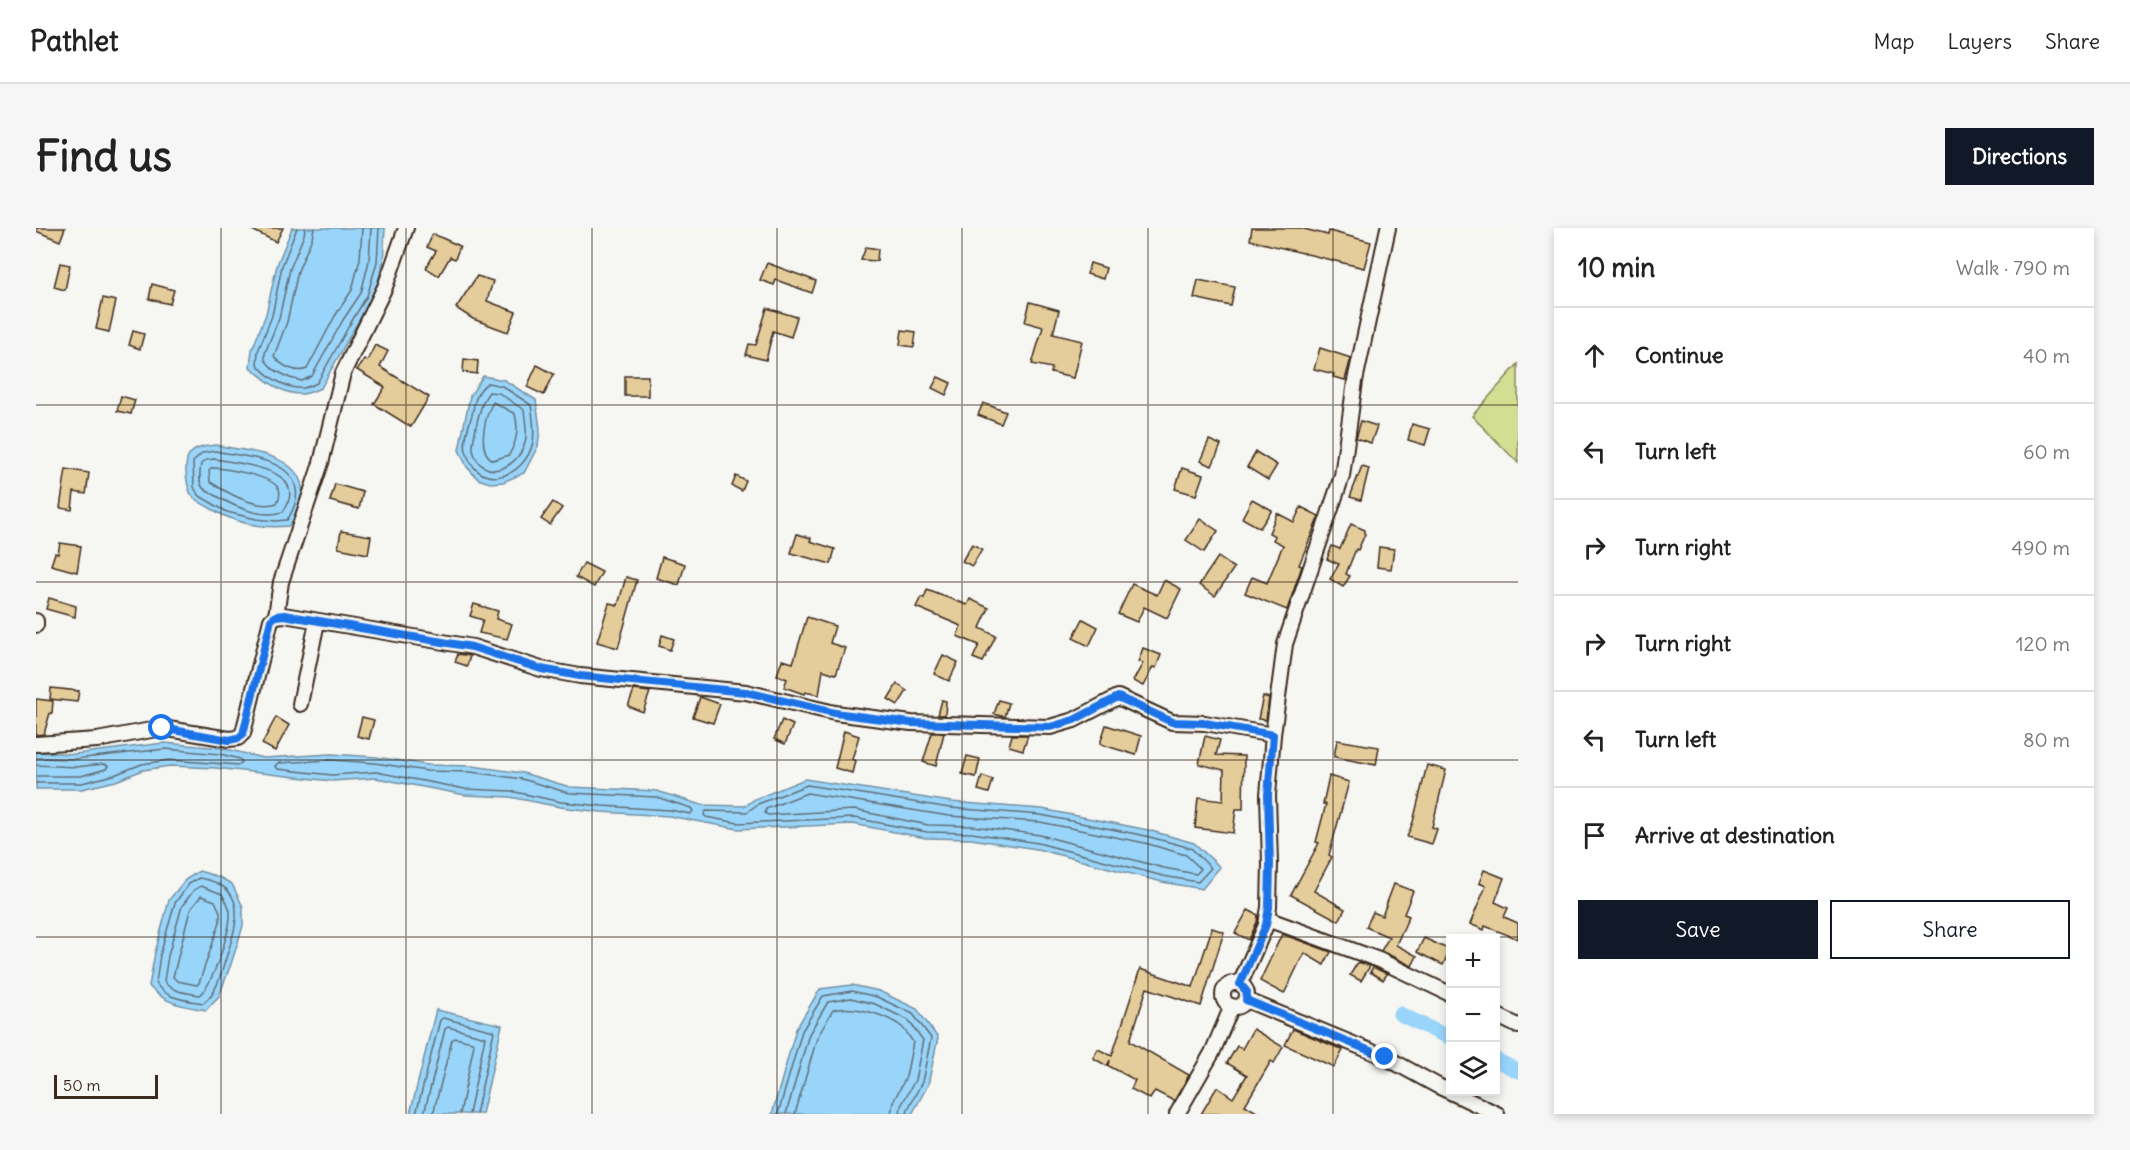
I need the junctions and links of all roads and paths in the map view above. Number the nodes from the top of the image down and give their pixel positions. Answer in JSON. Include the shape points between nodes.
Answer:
{"nodes":[{"id":1,"x":406,"y":228,"type":"edge"},
{"id":2,"x":1388,"y":228,"type":"edge"},
{"id":3,"x":276,"y":616,"type":"junction"},
{"id":4,"x":317,"y":622,"type":"junction"},
{"id":5,"x":300,"y":704,"type":"dead end"},
{"id":6,"x":1273,"y":735,"type":"junction"},
{"id":7,"x":36,"y":744,"type":"edge"},
{"id":8,"x":1267,"y":919,"type":"junction"},
{"id":9,"x":1240,"y":984,"type":"junction"},
{"id":10,"x":1446,"y":992,"type":"edge"},
{"id":11,"x":1246,"y":1000,"type":"junction"},
{"id":12,"x":1232,"y":1006,"type":"junction"},
{"id":13,"x":1500,"y":1017,"type":"edge"},
{"id":14,"x":1518,"y":1026,"type":"edge"},
{"id":15,"x":1177,"y":1114,"type":"edge"},
{"id":16,"x":1497,"y":1114,"type":"edge"}],
"edges":[{"from":1,"to":3,"type":"street","via":[[385,286],[343,373],[321,463],[281,582]]},
{"from":2,"to":6,"type":"street","via":[[1355,381],[1342,476],[1285,644]]},
{"from":3,"to":4,"type":"street"},
{"from":3,"to":7,"type":"street","via":[[271,620],[243,734],[238,738],[229,740],[162,728],[97,740]]},
{"from":4,"to":5,"type":"street"},
{"from":4,"to":6,"type":"street","via":[[472,647],[541,669],[580,676],[746,692],[835,713],[911,723],[1050,727],[1074,720],[1118,697],[1172,722],[1205,723]]},
{"from":6,"to":8,"type":"street","via":[[1268,795]]},
{"from":8,"to":9,"type":"street"},
{"from":8,"to":10,"type":"street","via":[[1379,960]]},
{"from":9,"to":11,"type":"street","via":[[1247,992]]},
{"from":9,"to":12,"type":"street","via":[[1230,984],[1224,990],[1224,998]]},
{"from":11,"to":12,"type":"street","via":[[1240,1006]]},
{"from":11,"to":16,"type":"street","via":[[1385,1057]]},
{"from":12,"to":15,"type":"street","via":[[1212,1053]]},
{"from":13,"to":14,"type":"street"}]}
